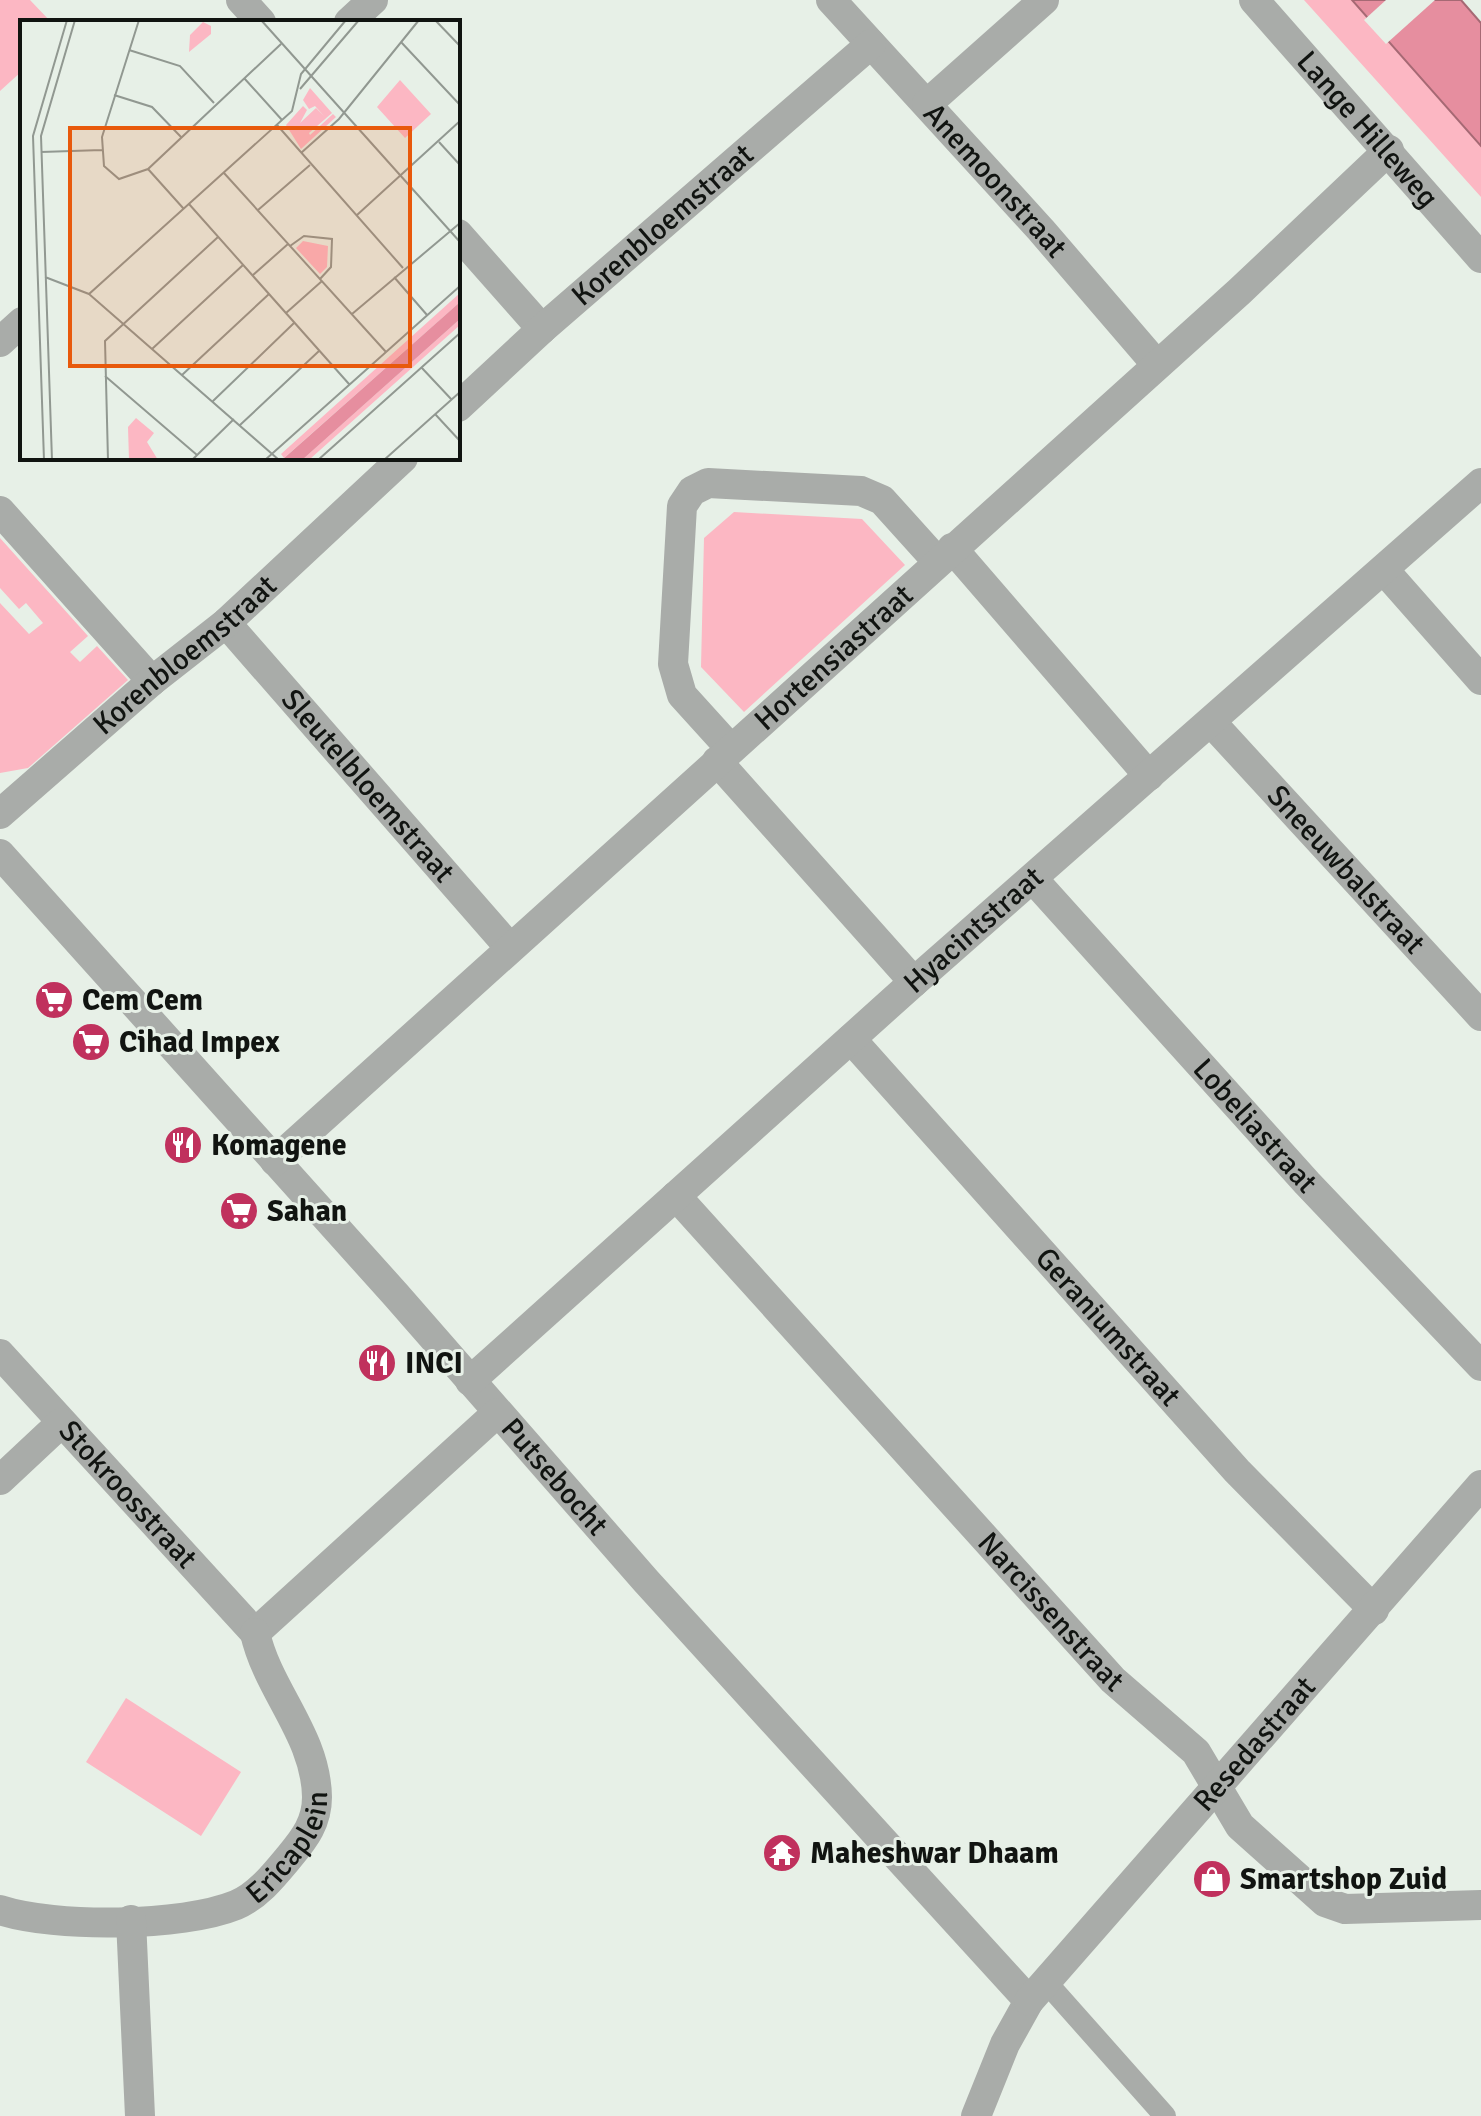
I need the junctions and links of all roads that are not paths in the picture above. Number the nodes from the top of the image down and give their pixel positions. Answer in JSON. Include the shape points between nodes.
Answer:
{"nodes":[{"id":1,"x":241,"y":0,"type":"edge"},
{"id":2,"x":373,"y":0,"type":"edge"},
{"id":3,"x":831,"y":0,"type":"edge"},
{"id":4,"x":1044,"y":0,"type":"edge"},
{"id":5,"x":1254,"y":0,"type":"edge"},
{"id":6,"x":259,"y":20,"type":"edge"},
{"id":7,"x":351,"y":20,"type":"edge"},
{"id":8,"x":871,"y":44,"type":"junction"},
{"id":9,"x":927,"y":104,"type":"junction"},
{"id":10,"x":1389,"y":150,"type":"junction"},
{"id":11,"x":460,"y":236,"type":"edge"},
{"id":12,"x":1481,"y":258,"type":"edge"},
{"id":13,"x":20,"y":324,"type":"edge"},
{"id":14,"x":542,"y":329,"type":"junction"},
{"id":15,"x":0,"y":342,"type":"edge"},
{"id":16,"x":1157,"y":365,"type":"junction"},
{"id":17,"x":460,"y":405,"type":"edge"},
{"id":18,"x":401,"y":460,"type":"edge"},
{"id":19,"x":1481,"y":483,"type":"edge"},
{"id":20,"x":0,"y":511,"type":"edge"},
{"id":21,"x":945,"y":555,"type":"junction"},
{"id":22,"x":1384,"y":570,"type":"junction"},
{"id":23,"x":226,"y":623,"type":"junction"},
{"id":24,"x":1481,"y":680,"type":"edge"},
{"id":25,"x":152,"y":681,"type":"junction"},
{"id":26,"x":1211,"y":722,"type":"junction"},
{"id":27,"x":724,"y":754,"type":"junction"},
{"id":28,"x":1149,"y":776,"type":"junction"},
{"id":29,"x":0,"y":814,"type":"edge"},
{"id":30,"x":0,"y":854,"type":"edge"},
{"id":31,"x":1033,"y":879,"type":"junction"},
{"id":32,"x":510,"y":948,"type":"junction"},
{"id":33,"x":914,"y":982,"type":"junction"},
{"id":34,"x":1481,"y":1016,"type":"edge"},
{"id":35,"x":851,"y":1039,"type":"junction"},
{"id":36,"x":275,"y":1161,"type":"junction"},
{"id":37,"x":676,"y":1196,"type":"junction"},
{"id":38,"x":0,"y":1354,"type":"edge"},
{"id":39,"x":1481,"y":1366,"type":"edge"},
{"id":40,"x":470,"y":1381,"type":"junction"},
{"id":41,"x":497,"y":1413,"type":"junction"},
{"id":42,"x":61,"y":1423,"type":"junction"},
{"id":43,"x":0,"y":1480,"type":"edge"},
{"id":44,"x":1481,"y":1485,"type":"edge"},
{"id":45,"x":1374,"y":1610,"type":"junction"},
{"id":46,"x":255,"y":1633,"type":"junction"},
{"id":47,"x":1217,"y":1790,"type":"junction"},
{"id":48,"x":1481,"y":1905,"type":"edge"},
{"id":49,"x":0,"y":1910,"type":"edge"},
{"id":50,"x":131,"y":1920,"type":"junction"},
{"id":51,"x":1037,"y":1992,"type":"junction"},
{"id":52,"x":140,"y":2116,"type":"edge"},
{"id":53,"x":976,"y":2116,"type":"edge"},
{"id":54,"x":1165,"y":2116,"type":"edge"}],
"edges":[{"from":1,"to":6,"type":"street"},
{"from":2,"to":7,"type":"street"},
{"from":3,"to":8,"type":"street","name":"Anemoonstraat"},
{"from":4,"to":9,"type":"street"},
{"from":5,"to":10,"type":"street","name":"Lange Hilleweg"},
{"from":8,"to":9,"type":"street","name":"Anemoonstraat"},
{"from":8,"to":14,"type":"street","name":"Korenbloemstraat"},
{"from":9,"to":16,"type":"street","name":"Anemoonstraat"},
{"from":10,"to":12,"type":"street","name":"Lange Hilleweg"},
{"from":10,"to":16,"type":"street","name":"Hortensiastraat"},
{"from":11,"to":14,"type":"street"},
{"from":13,"to":15,"type":"street"},
{"from":14,"to":17,"type":"street","name":"Korenbloemstraat"},
{"from":16,"to":21,"type":"street","name":"Hortensiastraat"},
{"from":18,"to":23,"type":"street","name":"Korenbloemstraat"},
{"from":19,"to":22,"type":"street","name":"Hyacintstraat"},
{"from":20,"to":25,"type":"street"},
{"from":21,"to":27,"type":"street","name":"Hortensiastraat"},
{"from":21,"to":27,"type":"street","via":[[882,500],[861,491],[708,483],[692,491],[682,506],[673,664],[682,695]]},
{"from":21,"to":28,"type":"street"},
{"from":22,"to":24,"type":"street"},
{"from":22,"to":26,"type":"street","name":"Hyacintstraat"},
{"from":23,"to":25,"type":"street","name":"Korenbloemstraat"},
{"from":23,"to":32,"type":"street","name":"Sleutelbloemstraat"},
{"from":25,"to":29,"type":"street","name":"Korenbloemstraat"},
{"from":26,"to":28,"type":"street","name":"Hyacintstraat"},
{"from":26,"to":34,"type":"street","name":"Sneeuwbalstraat"},
{"from":27,"to":32,"type":"street","name":"Hortensiastraat"},
{"from":27,"to":33,"type":"street"},
{"from":28,"to":31,"type":"street","name":"Hyacintstraat"},
{"from":30,"to":36,"type":"street","name":"Putsebocht"},
{"from":31,"to":33,"type":"street","name":"Hyacintstraat"},
{"from":31,"to":39,"type":"street","name":"Lobeliastraat","via":[[1307,1183]]},
{"from":32,"to":36,"type":"street","name":"Hortensiastraat"},
{"from":33,"to":35,"type":"street","name":"Hyacintstraat"},
{"from":35,"to":37,"type":"street","name":"Hyacintstraat"},
{"from":35,"to":45,"type":"street","name":"Geraniumstraat","via":[[1237,1471]]},
{"from":36,"to":40,"type":"street","name":"Putsebocht"},
{"from":37,"to":40,"type":"street","name":"Hyacintstraat"},
{"from":37,"to":47,"type":"street","name":"Narcissenstraat","via":[[1113,1680],[1196,1752]]},
{"from":38,"to":42,"type":"street","name":"Stokroosstraat"},
{"from":40,"to":41,"type":"street","name":"Putsebocht"},
{"from":41,"to":46,"type":"street"},
{"from":41,"to":51,"type":"street","name":"Putsebocht"},
{"from":42,"to":43,"type":"street"},
{"from":42,"to":46,"type":"street","name":"Stokroosstraat"},
{"from":44,"to":45,"type":"street","name":"Resedastraat"},
{"from":45,"to":47,"type":"street","name":"Resedastraat"},
{"from":46,"to":50,"type":"street","name":"Ericaplein","via":[[261,1659],[293,1715],[314,1772],[315,1816],[308,1834],[262,1886],[237,1905]]},
{"from":47,"to":48,"type":"street","name":"Narcissenstraat","via":[[1240,1826],[1325,1902],[1345,1909]]},
{"from":47,"to":51,"type":"street","name":"Resedastraat"},
{"from":49,"to":50,"type":"street","name":"Ericaplein","via":[[51,1921]]},
{"from":50,"to":52,"type":"street"},
{"from":51,"to":53,"type":"street","via":[[1005,2044]]},
{"from":51,"to":54,"type":"street","name":"Putsebocht"}]}
